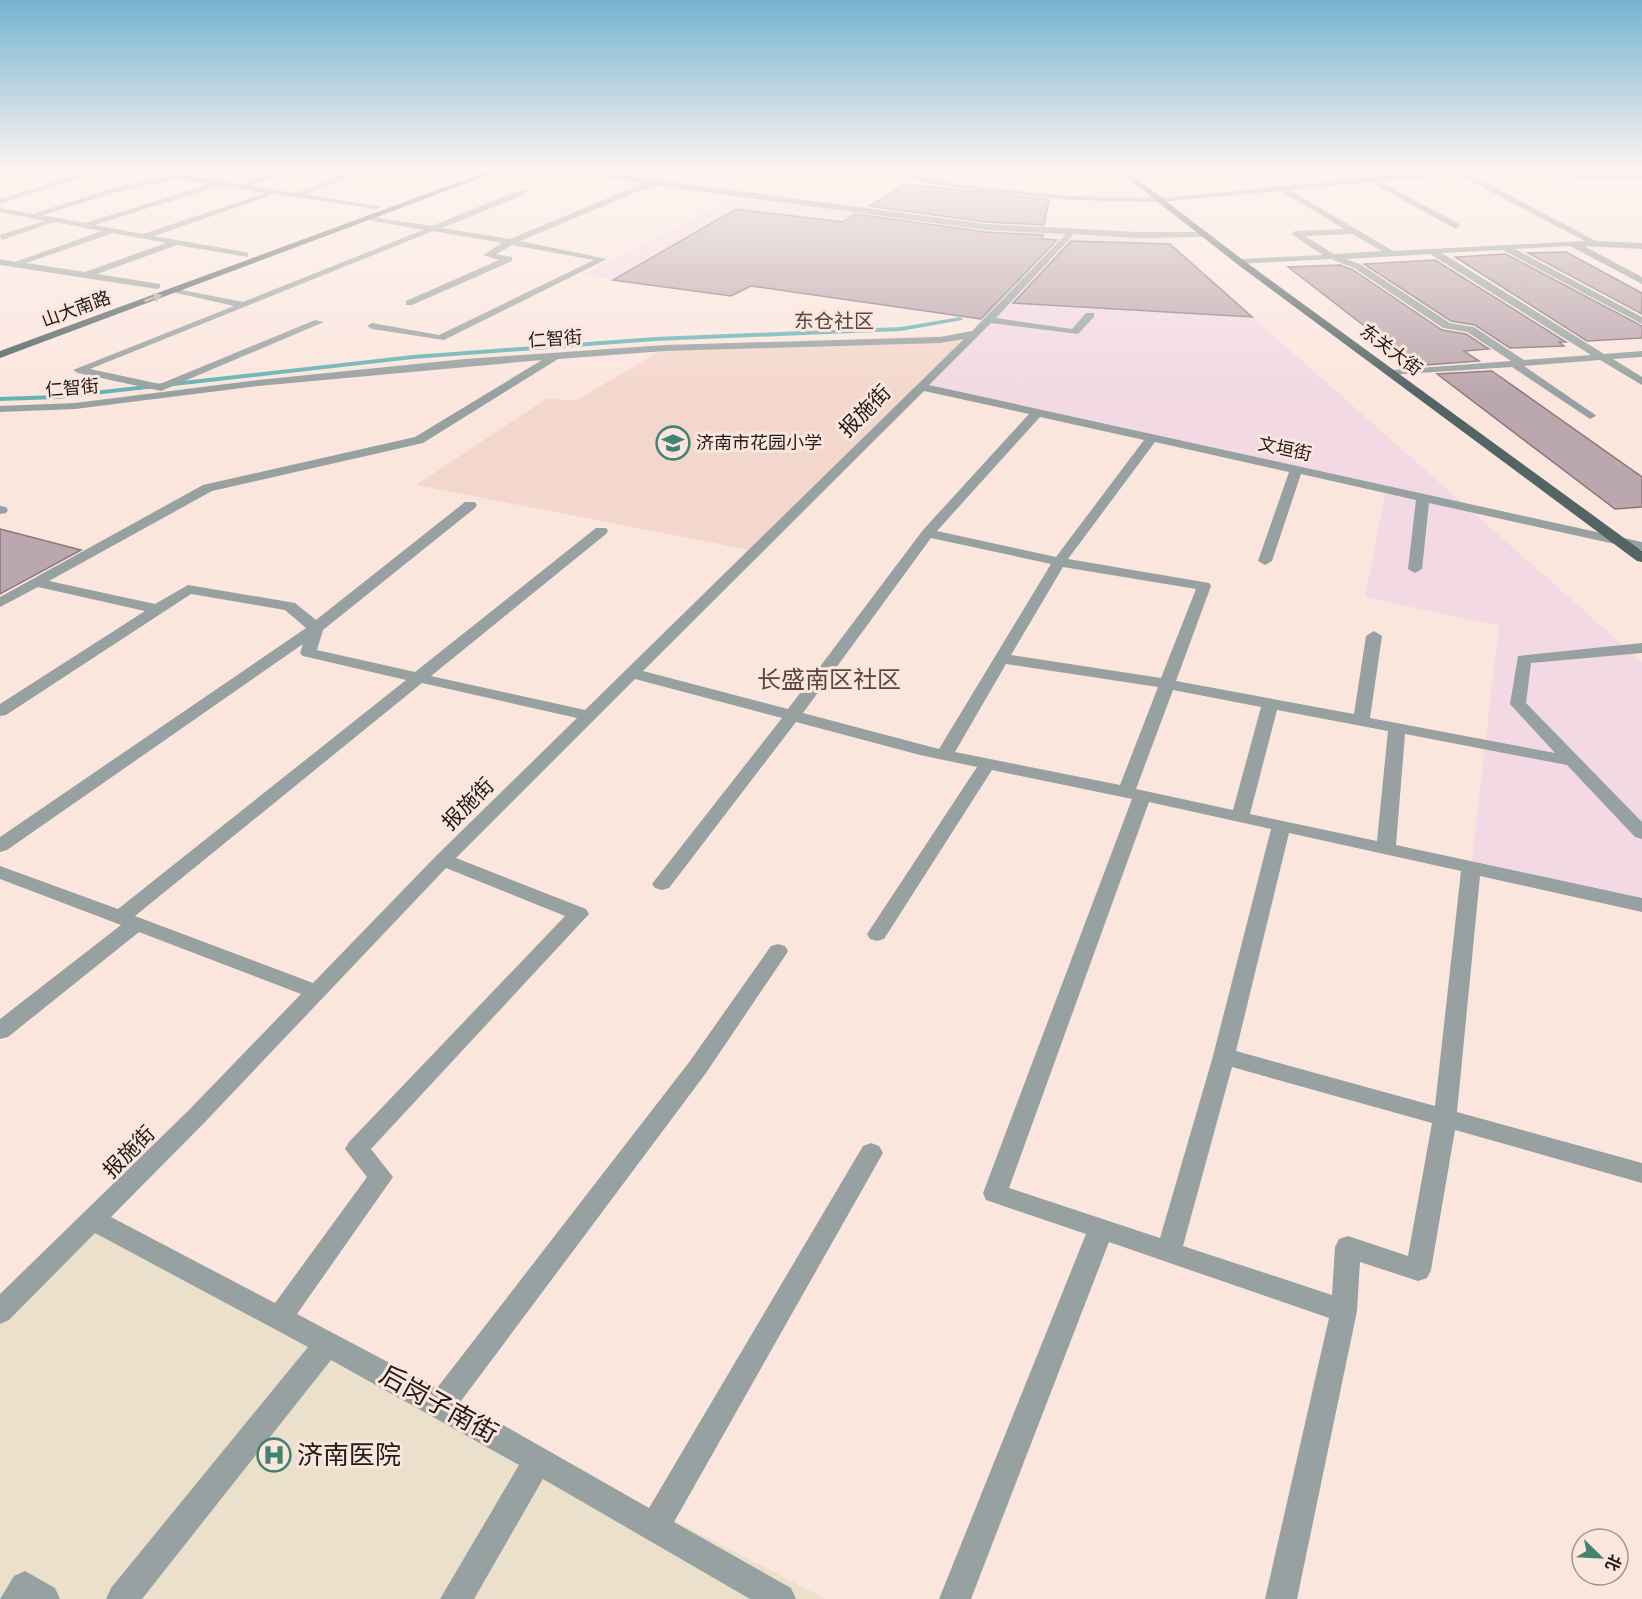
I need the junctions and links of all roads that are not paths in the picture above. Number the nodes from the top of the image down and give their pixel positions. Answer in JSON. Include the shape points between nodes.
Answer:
{"nodes":[{"id":1,"x":73,"y":244,"type":"edge"},
{"id":2,"x":172,"y":244,"type":"edge"},
{"id":3,"x":185,"y":244,"type":"edge"},
{"id":4,"x":276,"y":244,"type":"edge"},
{"id":5,"x":300,"y":244,"type":"edge"},
{"id":6,"x":398,"y":244,"type":"edge"},
{"id":7,"x":507,"y":244,"type":"edge"},
{"id":8,"x":519,"y":244,"type":"edge"},
{"id":9,"x":1060,"y":244,"type":"edge"},
{"id":10,"x":1217,"y":244,"type":"edge"},
{"id":11,"x":1311,"y":244,"type":"edge"},
{"id":12,"x":1375,"y":244,"type":"edge"},
{"id":13,"x":1562,"y":244,"type":"edge"},
{"id":14,"x":1573,"y":244,"type":"edge"},
{"id":15,"x":1613,"y":244,"type":"edge"},
{"id":16,"x":1642,"y":246,"type":"edge"},
{"id":17,"x":1505,"y":247,"type":"junction"},
{"id":18,"x":1431,"y":251,"type":"junction"},
{"id":19,"x":1393,"y":254,"type":"junction"},
{"id":20,"x":245,"y":255,"type":"junction"},
{"id":21,"x":1333,"y":257,"type":"junction"},
{"id":22,"x":0,"y":262,"type":"edge"},
{"id":23,"x":1240,"y":262,"type":"junction"},
{"id":24,"x":14,"y":264,"type":"junction"},
{"id":25,"x":84,"y":275,"type":"junction"},
{"id":26,"x":1642,"y":281,"type":"edge"},
{"id":27,"x":157,"y":286,"type":"junction"},
{"id":28,"x":176,"y":290,"type":"junction"},
{"id":29,"x":408,"y":303,"type":"dead end"},
{"id":30,"x":244,"y":305,"type":"junction"},
{"id":31,"x":1090,"y":315,"type":"dead end"},
{"id":32,"x":989,"y":320,"type":"junction"},
{"id":33,"x":1642,"y":321,"type":"edge"},
{"id":34,"x":319,"y":322,"type":"dead end"},
{"id":35,"x":372,"y":326,"type":"dead end"},
{"id":36,"x":975,"y":334,"type":"junction"},
{"id":37,"x":0,"y":344,"type":"edge"},
{"id":38,"x":1642,"y":354,"type":"edge"},
{"id":39,"x":0,"y":355,"type":"edge"},
{"id":40,"x":557,"y":356,"type":"junction"},
{"id":41,"x":1599,"y":357,"type":"junction"},
{"id":42,"x":1518,"y":363,"type":"junction"},
{"id":43,"x":1393,"y":373,"type":"junction"},
{"id":44,"x":1642,"y":382,"type":"edge"},
{"id":45,"x":921,"y":387,"type":"junction"},
{"id":46,"x":0,"y":409,"type":"edge"},
{"id":47,"x":1038,"y":412,"type":"junction"},
{"id":48,"x":1590,"y":416,"type":"dead end"},
{"id":49,"x":1152,"y":438,"type":"junction"},
{"id":50,"x":1296,"y":470,"type":"junction"},
{"id":51,"x":1423,"y":498,"type":"junction"},
{"id":52,"x":470,"y":505,"type":"dead end"},
{"id":53,"x":601,"y":531,"type":"dead end"},
{"id":54,"x":928,"y":533,"type":"junction"},
{"id":55,"x":1618,"y":541,"type":"junction"},
{"id":56,"x":1642,"y":546,"type":"edge"},
{"id":57,"x":1642,"y":558,"type":"edge"},
{"id":58,"x":1265,"y":561,"type":"dead end"},
{"id":59,"x":1059,"y":562,"type":"junction"},
{"id":60,"x":1415,"y":569,"type":"dead end"},
{"id":61,"x":36,"y":582,"type":"junction"},
{"id":62,"x":0,"y":603,"type":"edge"},
{"id":63,"x":158,"y":609,"type":"junction"},
{"id":64,"x":316,"y":628,"type":"junction"},
{"id":65,"x":1374,"y":636,"type":"dead end"},
{"id":66,"x":1642,"y":648,"type":"edge"},
{"id":67,"x":1001,"y":658,"type":"junction"},
{"id":68,"x":632,"y":673,"type":"junction"},
{"id":69,"x":417,"y":679,"type":"junction"},
{"id":70,"x":1167,"y":684,"type":"junction"},
{"id":71,"x":1270,"y":704,"type":"junction"},
{"id":72,"x":0,"y":711,"type":"edge"},
{"id":73,"x":589,"y":716,"type":"junction"},
{"id":74,"x":792,"y":716,"type":"junction"},
{"id":75,"x":1361,"y":721,"type":"junction"},
{"id":76,"x":1397,"y":728,"type":"junction"},
{"id":77,"x":944,"y":755,"type":"junction"},
{"id":78,"x":1572,"y":761,"type":"junction"},
{"id":79,"x":987,"y":764,"type":"junction"},
{"id":80,"x":1134,"y":794,"type":"junction"},
{"id":81,"x":1240,"y":818,"type":"junction"},
{"id":82,"x":1281,"y":827,"type":"junction"},
{"id":83,"x":1642,"y":833,"type":"edge"},
{"id":84,"x":0,"y":846,"type":"edge"},
{"id":85,"x":1386,"y":849,"type":"junction"},
{"id":86,"x":443,"y":860,"type":"junction"},
{"id":87,"x":1471,"y":867,"type":"junction"},
{"id":88,"x":0,"y":872,"type":"edge"},
{"id":89,"x":662,"y":884,"type":"dead end"},
{"id":90,"x":1642,"y":905,"type":"edge"},
{"id":91,"x":128,"y":921,"type":"junction"},
{"id":92,"x":877,"y":934,"type":"dead end"},
{"id":93,"x":778,"y":951,"type":"dead end"},
{"id":94,"x":316,"y":992,"type":"junction"},
{"id":95,"x":0,"y":1031,"type":"edge"},
{"id":96,"x":1224,"y":1056,"type":"junction"},
{"id":97,"x":1445,"y":1118,"type":"junction"},
{"id":98,"x":871,"y":1153,"type":"dead end"},
{"id":99,"x":1642,"y":1173,"type":"edge"},
{"id":100,"x":93,"y":1220,"type":"junction"},
{"id":101,"x":1101,"y":1228,"type":"junction"},
{"id":102,"x":1169,"y":1252,"type":"junction"},
{"id":103,"x":1344,"y":1311,"type":"junction"},
{"id":104,"x":0,"y":1312,"type":"edge"},
{"id":105,"x":279,"y":1318,"type":"junction"},
{"id":106,"x":328,"y":1343,"type":"junction"},
{"id":107,"x":441,"y":1405,"type":"junction"},
{"id":108,"x":538,"y":1460,"type":"junction"},
{"id":109,"x":654,"y":1527,"type":"junction"},
{"id":110,"x":16,"y":1599,"type":"edge"},
{"id":111,"x":44,"y":1599,"type":"edge"},
{"id":112,"x":122,"y":1599,"type":"edge"},
{"id":113,"x":456,"y":1599,"type":"edge"},
{"id":114,"x":780,"y":1599,"type":"edge"},
{"id":115,"x":955,"y":1599,"type":"edge"},
{"id":116,"x":1281,"y":1599,"type":"edge"}],
"edges":[{"from":1,"to":24,"type":"street"},
{"from":2,"to":25,"type":"street"},
{"from":3,"to":20,"type":"street"},
{"from":4,"to":20,"type":"main road","name":"山大南路"},
{"from":5,"to":28,"type":"main road","name":"山大南路"},
{"from":6,"to":30,"type":"street"},
{"from":7,"to":29,"type":"street","via":[[487,255],[509,259]]},
{"from":8,"to":35,"type":"street","via":[[603,259],[440,338]]},
{"from":9,"to":32,"type":"street"},
{"from":10,"to":23,"type":"main road","name":"东关大街"},
{"from":11,"to":21,"type":"street"},
{"from":12,"to":19,"type":"street"},
{"from":13,"to":17,"type":"street"},
{"from":14,"to":26,"type":"street"},
{"from":15,"to":16,"type":"street"},
{"from":17,"to":18,"type":"street"},
{"from":17,"to":33,"type":"street"},
{"from":18,"to":19,"type":"street"},
{"from":18,"to":41,"type":"street"},
{"from":19,"to":21,"type":"street"},
{"from":20,"to":27,"type":"main road","name":"山大南路"},
{"from":21,"to":23,"type":"street"},
{"from":21,"to":42,"type":"street","via":[[1357,266],[1447,326],[1470,329]]},
{"from":22,"to":24,"type":"street"},
{"from":23,"to":43,"type":"main road","name":"东关大街"},
{"from":24,"to":25,"type":"street"},
{"from":25,"to":27,"type":"street"},
{"from":27,"to":37,"type":"main road","name":"山大南路"},
{"from":28,"to":30,"type":"street"},
{"from":39,"to":28,"type":"main road","name":"山大南路","one_way":true},
{"from":30,"to":34,"type":"street","via":[[78,370],[161,388]]},
{"from":31,"to":32,"type":"street","via":[[1074,332]]},
{"from":32,"to":36,"type":"street"},
{"from":36,"to":40,"type":"street","name":"仁智街","via":[[940,340],[665,348]]},
{"from":36,"to":45,"type":"street","name":"报施街"},
{"from":38,"to":41,"type":"street"},
{"from":40,"to":46,"type":"street","name":"仁智街","via":[[258,383],[75,406]]},
{"from":40,"to":61,"type":"street","via":[[419,440],[208,488]]},
{"from":41,"to":42,"type":"street"},
{"from":41,"to":44,"type":"street"},
{"from":42,"to":43,"type":"street"},
{"from":42,"to":48,"type":"street"},
{"from":43,"to":55,"type":"main road","name":"东关大街"},
{"from":45,"to":47,"type":"street","name":"文垣街"},
{"from":45,"to":68,"type":"street","name":"报施街"},
{"from":47,"to":49,"type":"street","name":"文垣街"},
{"from":47,"to":54,"type":"street"},
{"from":49,"to":50,"type":"street","name":"文垣街"},
{"from":49,"to":59,"type":"street"},
{"from":50,"to":51,"type":"street","name":"文垣街"},
{"from":50,"to":58,"type":"street"},
{"from":51,"to":55,"type":"street","name":"文垣街"},
{"from":51,"to":60,"type":"street"},
{"from":52,"to":64,"type":"street"},
{"from":53,"to":69,"type":"street"},
{"from":54,"to":59,"type":"street"},
{"from":54,"to":74,"type":"street"},
{"from":55,"to":56,"type":"street","name":"文垣街"},
{"from":55,"to":57,"type":"main road","name":"东关大街"},
{"from":59,"to":67,"type":"street"},
{"from":59,"to":70,"type":"street","via":[[1204,586]]},
{"from":61,"to":62,"type":"street"},
{"from":61,"to":63,"type":"street"},
{"from":63,"to":64,"type":"street","via":[[188,589],[290,606]]},
{"from":63,"to":72,"type":"street"},
{"from":64,"to":69,"type":"street","via":[[308,653]]},
{"from":64,"to":84,"type":"street"},
{"from":65,"to":75,"type":"street"},
{"from":66,"to":78,"type":"street","via":[[1524,659],[1518,704]]},
{"from":67,"to":70,"type":"street"},
{"from":67,"to":77,"type":"street"},
{"from":68,"to":73,"type":"street","name":"报施街"},
{"from":68,"to":74,"type":"street"},
{"from":69,"to":73,"type":"street"},
{"from":69,"to":91,"type":"street"},
{"from":70,"to":71,"type":"street"},
{"from":70,"to":80,"type":"street"},
{"from":71,"to":75,"type":"street"},
{"from":71,"to":81,"type":"street"},
{"from":73,"to":86,"type":"street","name":"报施街"},
{"from":74,"to":77,"type":"street"},
{"from":74,"to":89,"type":"street"},
{"from":75,"to":76,"type":"street"},
{"from":76,"to":78,"type":"street"},
{"from":76,"to":85,"type":"street"},
{"from":77,"to":79,"type":"street"},
{"from":78,"to":83,"type":"street"},
{"from":79,"to":80,"type":"street"},
{"from":79,"to":92,"type":"street"},
{"from":80,"to":81,"type":"street"},
{"from":80,"to":101,"type":"street","via":[[995,1193]]},
{"from":81,"to":82,"type":"street"},
{"from":82,"to":85,"type":"street"},
{"from":82,"to":96,"type":"street"},
{"from":85,"to":87,"type":"street"},
{"from":86,"to":94,"type":"street","name":"报施街"},
{"from":86,"to":105,"type":"street","via":[[579,914],[357,1149],[381,1177]]},
{"from":87,"to":90,"type":"street"},
{"from":87,"to":97,"type":"street"},
{"from":88,"to":91,"type":"street"},
{"from":91,"to":94,"type":"street"},
{"from":91,"to":95,"type":"street"},
{"from":93,"to":107,"type":"street","via":[[698,1067]]},
{"from":94,"to":100,"type":"street","name":"报施街"},
{"from":96,"to":97,"type":"street"},
{"from":96,"to":102,"type":"street"},
{"from":97,"to":99,"type":"street"},
{"from":97,"to":103,"type":"street","via":[[1418,1270],[1348,1247]]},
{"from":98,"to":109,"type":"street"},
{"from":100,"to":104,"type":"street","name":"报施街"},
{"from":100,"to":105,"type":"street","name":"后岗子南街"},
{"from":101,"to":102,"type":"street"},
{"from":101,"to":115,"type":"street"},
{"from":102,"to":103,"type":"street"},
{"from":103,"to":116,"type":"street"},
{"from":105,"to":106,"type":"street","name":"后岗子南街"},
{"from":106,"to":107,"type":"street","name":"后岗子南街"},
{"from":106,"to":112,"type":"street"},
{"from":107,"to":108,"type":"street","name":"后岗子南街"},
{"from":108,"to":109,"type":"street","name":"后岗子南街"},
{"from":108,"to":113,"type":"street"},
{"from":109,"to":114,"type":"street","name":"后岗子南街"},
{"from":110,"to":111,"type":"street","via":[[25,1587]]}]}
